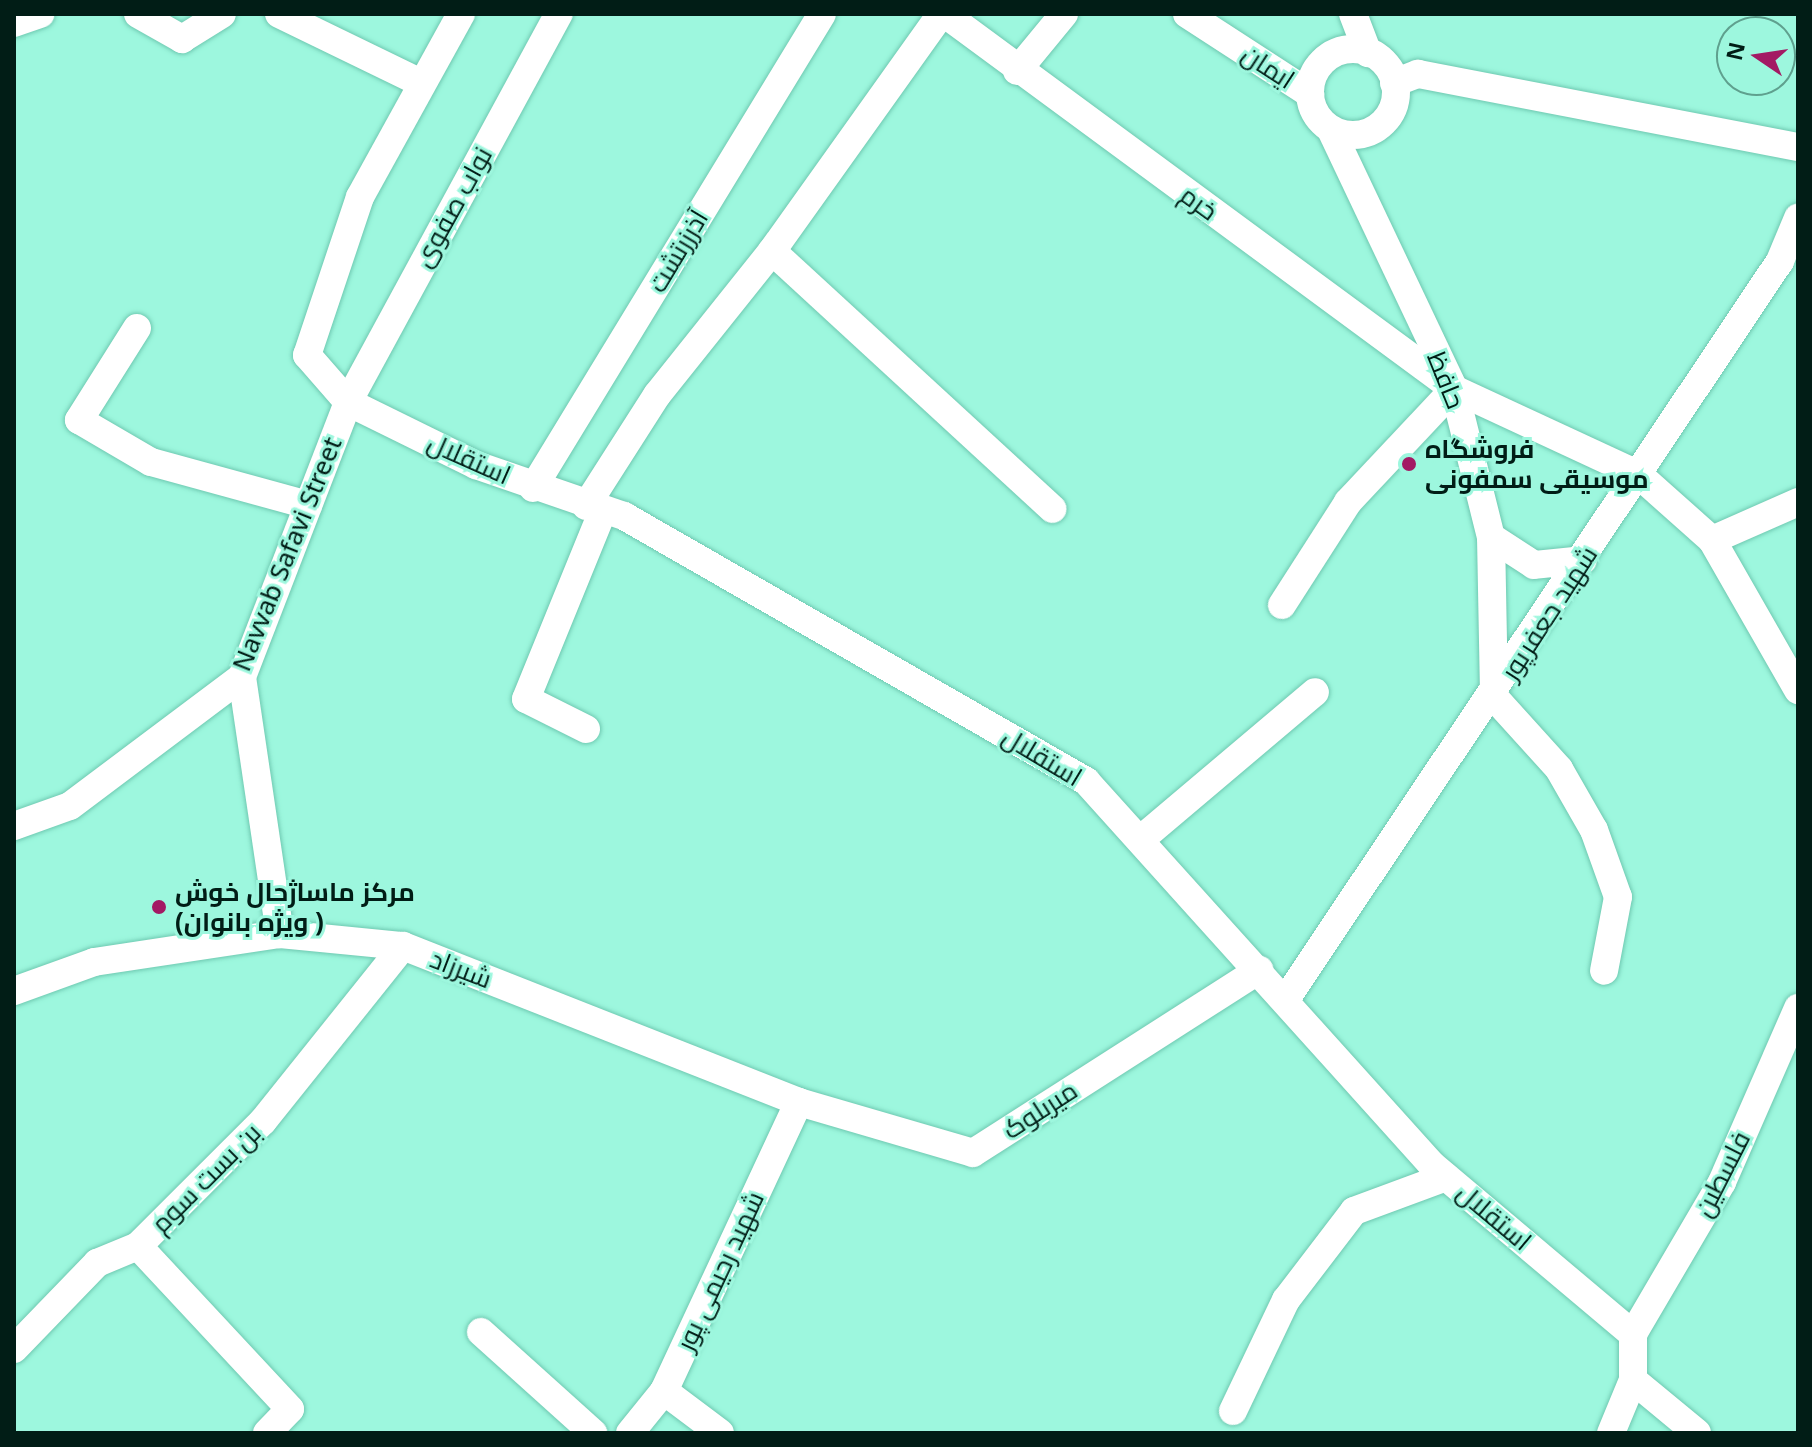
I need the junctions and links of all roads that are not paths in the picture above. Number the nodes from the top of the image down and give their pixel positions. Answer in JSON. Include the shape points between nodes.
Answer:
{"nodes":[{"id":1,"x":40,"y":14,"type":"edge"},
{"id":2,"x":138,"y":14,"type":"edge"},
{"id":3,"x":222,"y":14,"type":"edge"},
{"id":4,"x":279,"y":14,"type":"edge"},
{"id":5,"x":461,"y":14,"type":"edge"},
{"id":6,"x":559,"y":14,"type":"edge"},
{"id":7,"x":822,"y":14,"type":"edge"},
{"id":8,"x":943,"y":14,"type":"edge"},
{"id":9,"x":1064,"y":14,"type":"edge"},
{"id":10,"x":1187,"y":14,"type":"edge"},
{"id":11,"x":1353,"y":14,"type":"edge"},
{"id":12,"x":14,"y":23,"type":"edge"},
{"id":13,"x":1368,"y":53,"type":"junction"},
{"id":14,"x":1017,"y":71,"type":"junction"},
{"id":15,"x":421,"y":83,"type":"junction"},
{"id":16,"x":1394,"y":83,"type":"junction"},
{"id":17,"x":1310,"y":94,"type":"junction"},
{"id":18,"x":1331,"y":130,"type":"junction"},
{"id":19,"x":1798,"y":147,"type":"edge"},
{"id":20,"x":1795,"y":236,"type":"edge"},
{"id":21,"x":772,"y":251,"type":"junction"},
{"id":22,"x":137,"y":328,"type":"dead end"},
{"id":23,"x":1454,"y":389,"type":"junction"},
{"id":24,"x":348,"y":402,"type":"junction"},
{"id":25,"x":1639,"y":475,"type":"junction"},
{"id":26,"x":533,"y":488,"type":"junction"},
{"id":27,"x":1798,"y":502,"type":"edge"},
{"id":28,"x":308,"y":505,"type":"junction"},
{"id":29,"x":595,"y":508,"type":"junction"},
{"id":30,"x":1053,"y":509,"type":"dead end"},
{"id":31,"x":1491,"y":537,"type":"junction"},
{"id":32,"x":1712,"y":540,"type":"junction"},
{"id":33,"x":1583,"y":560,"type":"junction"},
{"id":34,"x":1282,"y":605,"type":"dead end"},
{"id":35,"x":242,"y":677,"type":"junction"},
{"id":36,"x":1798,"y":690,"type":"edge"},
{"id":37,"x":1315,"y":692,"type":"dead end"},
{"id":38,"x":1494,"y":697,"type":"junction"},
{"id":39,"x":586,"y":729,"type":"dead end"},
{"id":40,"x":14,"y":826,"type":"edge"},
{"id":41,"x":1140,"y":840,"type":"junction"},
{"id":42,"x":280,"y":934,"type":"junction"},
{"id":43,"x":403,"y":946,"type":"junction"},
{"id":44,"x":1259,"y":970,"type":"junction"},
{"id":45,"x":1604,"y":971,"type":"dead end"},
{"id":46,"x":14,"y":991,"type":"edge"},
{"id":47,"x":1286,"y":999,"type":"junction"},
{"id":48,"x":1798,"y":1008,"type":"edge"},
{"id":49,"x":799,"y":1102,"type":"junction"},
{"id":50,"x":1446,"y":1177,"type":"junction"},
{"id":51,"x":138,"y":1246,"type":"junction"},
{"id":52,"x":481,"y":1332,"type":"dead end"},
{"id":53,"x":1633,"y":1334,"type":"junction"},
{"id":54,"x":14,"y":1349,"type":"edge"},
{"id":55,"x":1633,"y":1380,"type":"junction"},
{"id":56,"x":664,"y":1391,"type":"junction"},
{"id":57,"x":1233,"y":1411,"type":"dead end"},
{"id":58,"x":267,"y":1433,"type":"edge"},
{"id":59,"x":593,"y":1433,"type":"edge"},
{"id":60,"x":630,"y":1433,"type":"edge"},
{"id":61,"x":720,"y":1433,"type":"edge"},
{"id":62,"x":1611,"y":1433,"type":"edge"},
{"id":63,"x":1697,"y":1433,"type":"edge"}],
"edges":[{"from":1,"to":12,"type":"street"},
{"from":2,"to":3,"type":"street","via":[[182,39]]},
{"from":4,"to":15,"type":"street"},
{"from":5,"to":15,"type":"street"},
{"from":6,"to":24,"type":"street","name":"نواب صفوی"},
{"from":7,"to":26,"type":"street","name":"آذرزرتشت"},
{"from":8,"to":14,"type":"street","name":"خرم"},
{"from":8,"to":21,"type":"street"},
{"from":9,"to":14,"type":"street"},
{"from":10,"to":17,"type":"street","name":"ایمان"},
{"from":11,"to":13,"type":"street"},
{"from":13,"to":16,"type":"street"},
{"from":13,"to":17,"type":"street","via":[[1329,57]]},
{"from":14,"to":23,"type":"street","name":"خرم"},
{"from":15,"to":24,"type":"street","via":[[360,197],[307,355]]},
{"from":16,"to":18,"type":"street","via":[[1392,110],[1373,130]]},
{"from":16,"to":19,"type":"street","via":[[1418,74]]},
{"from":17,"to":18,"type":"street"},
{"from":18,"to":23,"type":"street","name":"حافظ"},
{"from":20,"to":25,"type":"street","name":"شهید جعفرپور"},
{"from":21,"to":29,"type":"street","via":[[657,395]]},
{"from":21,"to":30,"type":"street"},
{"from":22,"to":28,"type":"street","via":[[79,420],[151,462]]},
{"from":23,"to":25,"type":"street","name":"خرم"},
{"from":23,"to":31,"type":"street","name":"حافظ"},
{"from":23,"to":34,"type":"street","via":[[1348,502]]},
{"from":24,"to":26,"type":"street","name":"استقلال"},
{"from":24,"to":28,"type":"street","name":"Navvab Safavi Street"},
{"from":25,"to":32,"type":"street","name":"خرم"},
{"from":25,"to":33,"type":"street","name":"شهید جعفرپور"},
{"from":26,"to":29,"type":"street","name":"استقلال"},
{"from":27,"to":32,"type":"street"},
{"from":28,"to":35,"type":"street","name":"Navvab Safavi Street"},
{"from":29,"to":39,"type":"street","via":[[526,699]]},
{"from":29,"to":41,"type":"street","name":"استقلال","via":[[624,516],[1086,781]]},
{"from":31,"to":33,"type":"street","via":[[1534,565]]},
{"from":31,"to":38,"type":"street","name":"حافظ"},
{"from":32,"to":36,"type":"street","name":"خرم"},
{"from":33,"to":38,"type":"street","name":"شهید جعفرپور"},
{"from":35,"to":40,"type":"street","name":"Navvab Safavi Street","via":[[70,806]]},
{"from":35,"to":42,"type":"street"},
{"from":37,"to":41,"type":"street"},
{"from":38,"to":45,"type":"street","via":[[1559,769],[1594,830],[1618,897]]},
{"from":38,"to":47,"type":"street","name":"شهید جعفرپور"},
{"from":41,"to":44,"type":"street","name":"استقلال"},
{"from":42,"to":43,"type":"street","name":"شیرزاد"},
{"from":42,"to":46,"type":"street","name":"شیرزاد","via":[[94,962]]},
{"from":43,"to":49,"type":"street","name":"شیرزاد"},
{"from":43,"to":51,"type":"street","name":"بن بست سوم","via":[[263,1121]]},
{"from":44,"to":47,"type":"street","name":"استقلال"},
{"from":44,"to":49,"type":"street","name":"میربلوک","via":[[973,1153]]},
{"from":47,"to":50,"type":"street","name":"استقلال"},
{"from":48,"to":53,"type":"street","name":"فلسطین","via":[[1722,1182]]},
{"from":49,"to":56,"type":"street","name":"شهید رحیمی پور"},
{"from":50,"to":53,"type":"street","name":"استقلال"},
{"from":50,"to":57,"type":"street","via":[[1354,1211],[1286,1300]]},
{"from":51,"to":54,"type":"street","via":[[97,1263]]},
{"from":51,"to":58,"type":"street","name":"بن بست سوم","via":[[290,1409]]},
{"from":52,"to":59,"type":"street"},
{"from":53,"to":55,"type":"street"},
{"from":55,"to":62,"type":"street"},
{"from":55,"to":63,"type":"street"},
{"from":56,"to":60,"type":"street","name":"شهید رحیمی پور"},
{"from":56,"to":61,"type":"street"}]}
